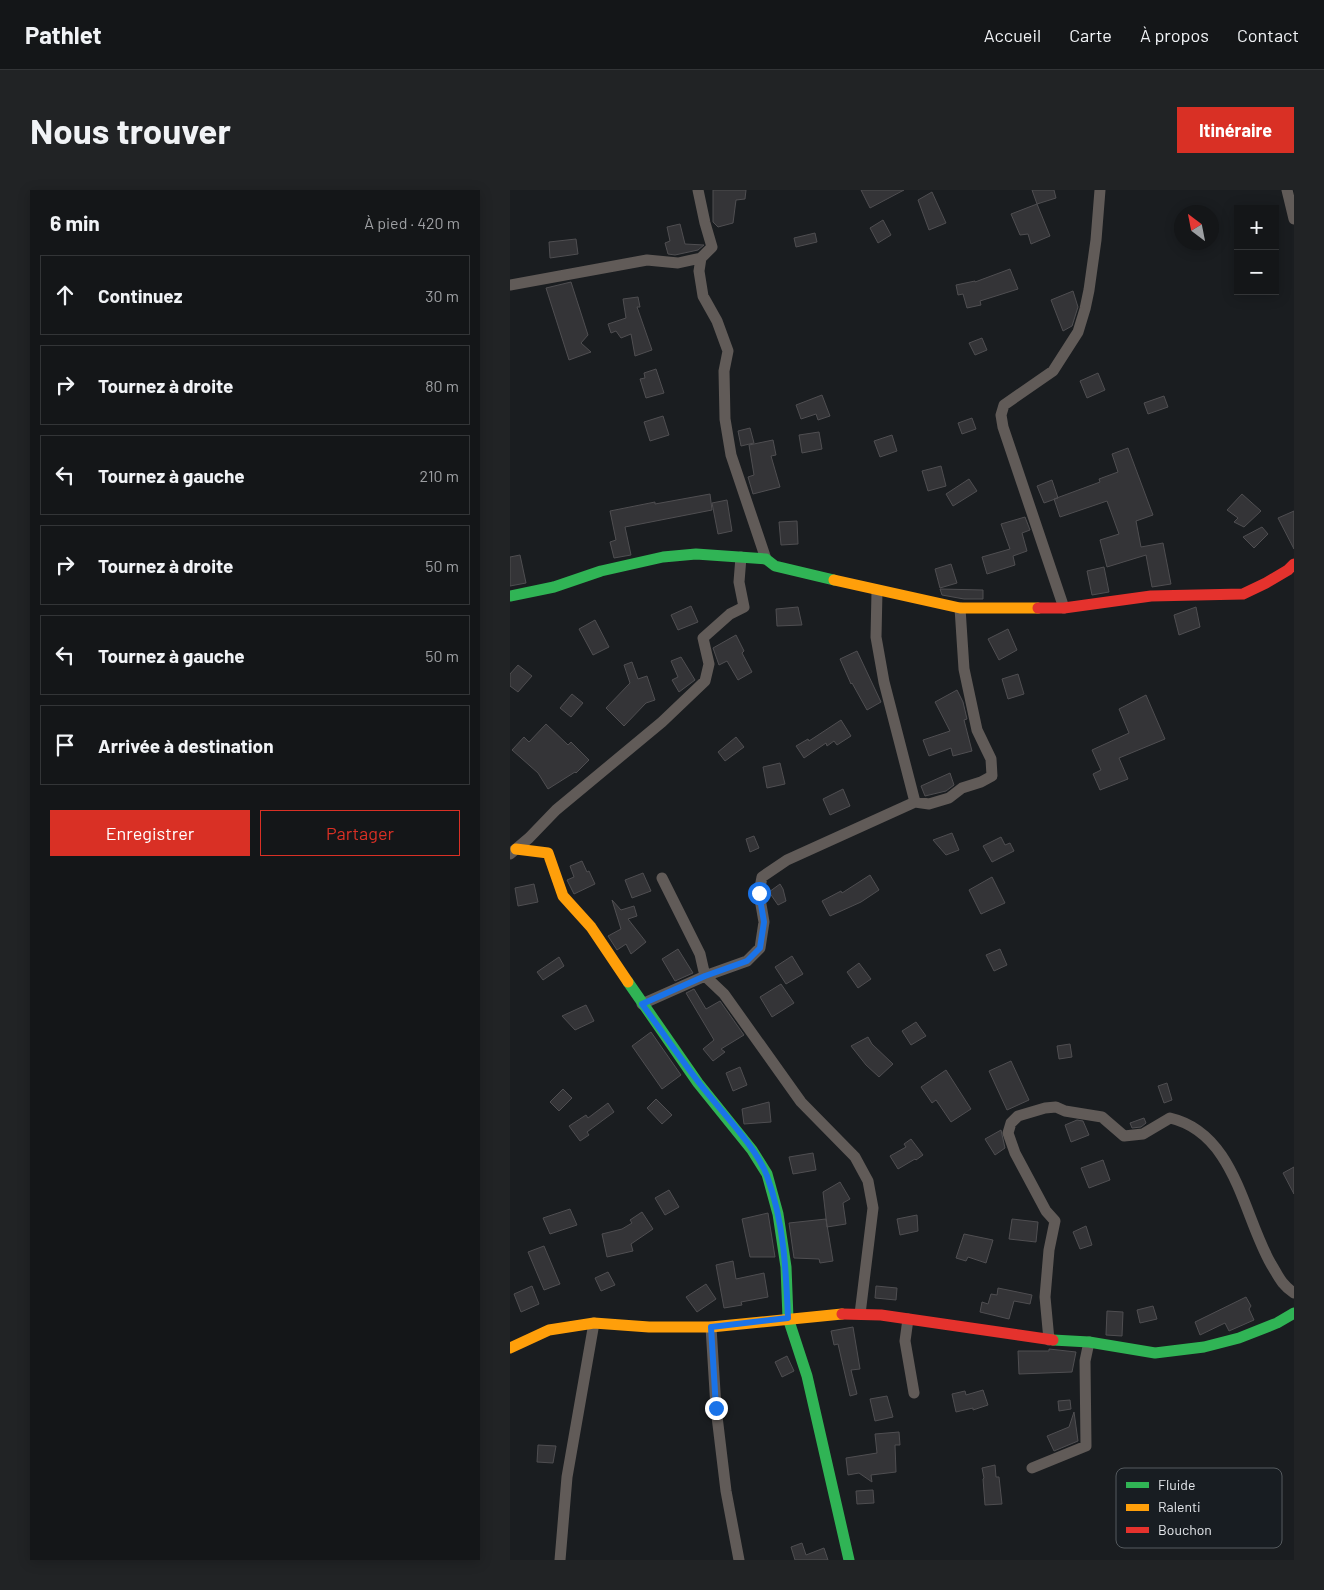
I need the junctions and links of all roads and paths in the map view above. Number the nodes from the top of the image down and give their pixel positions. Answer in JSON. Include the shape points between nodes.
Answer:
{"nodes":[{"id":1,"x":698,"y":190,"type":"edge"},
{"id":2,"x":1100,"y":190,"type":"edge"},
{"id":3,"x":1287,"y":190,"type":"edge"},
{"id":4,"x":1294,"y":219,"type":"edge"},
{"id":5,"x":701,"y":258,"type":"junction"},
{"id":6,"x":510,"y":285,"type":"edge"},
{"id":7,"x":741,"y":557,"type":"junction"},
{"id":8,"x":766,"y":559,"type":"junction"},
{"id":9,"x":1294,"y":564,"type":"edge"},
{"id":10,"x":877,"y":591,"type":"junction"},
{"id":11,"x":510,"y":596,"type":"edge"},
{"id":12,"x":960,"y":608,"type":"junction"},
{"id":13,"x":1064,"y":608,"type":"junction"},
{"id":14,"x":915,"y":802,"type":"junction"},
{"id":15,"x":513,"y":852,"type":"edge"},
{"id":16,"x":662,"y":878,"type":"dead end"},
{"id":17,"x":705,"y":976,"type":"junction"},
{"id":18,"x":642,"y":1004,"type":"junction"},
{"id":19,"x":1294,"y":1293,"type":"edge"},
{"id":20,"x":860,"y":1314,"type":"junction"},
{"id":21,"x":1294,"y":1314,"type":"edge"},
{"id":22,"x":788,"y":1318,"type":"junction"},
{"id":23,"x":908,"y":1319,"type":"junction"},
{"id":24,"x":594,"y":1323,"type":"junction"},
{"id":25,"x":711,"y":1327,"type":"junction"},
{"id":26,"x":1049,"y":1340,"type":"junction"},
{"id":27,"x":1089,"y":1342,"type":"junction"},
{"id":28,"x":510,"y":1348,"type":"edge"},
{"id":29,"x":914,"y":1393,"type":"dead end"},
{"id":30,"x":1032,"y":1468,"type":"dead end"},
{"id":31,"x":560,"y":1560,"type":"edge"},
{"id":32,"x":739,"y":1560,"type":"edge"},
{"id":33,"x":849,"y":1560,"type":"edge"}],
"edges":[{"from":1,"to":5,"type":"street","via":[[712,246]]},
{"from":2,"to":13,"type":"street","via":[[1089,290],[1078,332],[1053,371],[1004,405],[1001,416]]},
{"from":3,"to":4,"type":"street"},
{"from":5,"to":6,"type":"street","via":[[678,263],[647,260]]},
{"from":5,"to":8,"type":"street","via":[[699,271],[703,296],[728,351],[724,371],[725,420],[732,455]]},
{"from":7,"to":8,"type":"street"},
{"from":7,"to":11,"type":"street","via":[[696,554],[663,557]]},
{"from":7,"to":15,"type":"street","via":[[739,582],[744,607],[730,614],[703,638],[709,664],[705,681],[662,722],[556,810]]},
{"from":8,"to":10,"type":"street","via":[[775,566]]},
{"from":9,"to":13,"type":"street","via":[[1243,594],[1151,596]]},
{"from":10,"to":12,"type":"street"},
{"from":10,"to":14,"type":"street","via":[[876,637],[884,682]]},
{"from":12,"to":13,"type":"street"},
{"from":12,"to":14,"type":"street","via":[[964,669],[977,730],[991,759],[992,776],[962,788],[949,798],[929,804]]},
{"from":14,"to":17,"type":"street","via":[[787,860],[762,877],[759,893],[764,922],[760,948],[747,961]]},
{"from":15,"to":18,"type":"street","via":[[548,854],[562,896],[591,927]]},
{"from":16,"to":17,"type":"street","via":[[700,954]]},
{"from":17,"to":18,"type":"street"},
{"from":17,"to":20,"type":"street","via":[[724,994],[801,1102],[855,1157],[868,1181],[873,1208]]},
{"from":18,"to":22,"type":"street","via":[[767,1174],[778,1214],[786,1267]]},
{"from":19,"to":26,"type":"street","via":[[1283,1285],[1263,1250],[1243,1195],[1218,1151],[1201,1132],[1184,1121],[1170,1118],[1143,1134],[1124,1136],[1102,1116],[1056,1107],[1045,1108],[1018,1116],[1008,1133],[1030,1184],[1055,1221],[1045,1297]]},
{"from":20,"to":22,"type":"street"},
{"from":20,"to":23,"type":"street"},
{"from":21,"to":27,"type":"street","via":[[1247,1335],[1204,1347],[1155,1352]]},
{"from":22,"to":25,"type":"street"},
{"from":22,"to":33,"type":"street","via":[[807,1376]]},
{"from":23,"to":26,"type":"street"},
{"from":23,"to":29,"type":"street","via":[[905,1341]]},
{"from":24,"to":25,"type":"street","via":[[649,1328]]},
{"from":24,"to":28,"type":"street","via":[[549,1330]]},
{"from":24,"to":31,"type":"street","via":[[567,1477]]},
{"from":25,"to":32,"type":"street","via":[[716,1408],[726,1491]]},
{"from":26,"to":27,"type":"street"},
{"from":27,"to":30,"type":"street","via":[[1085,1361],[1086,1446]]}]}
